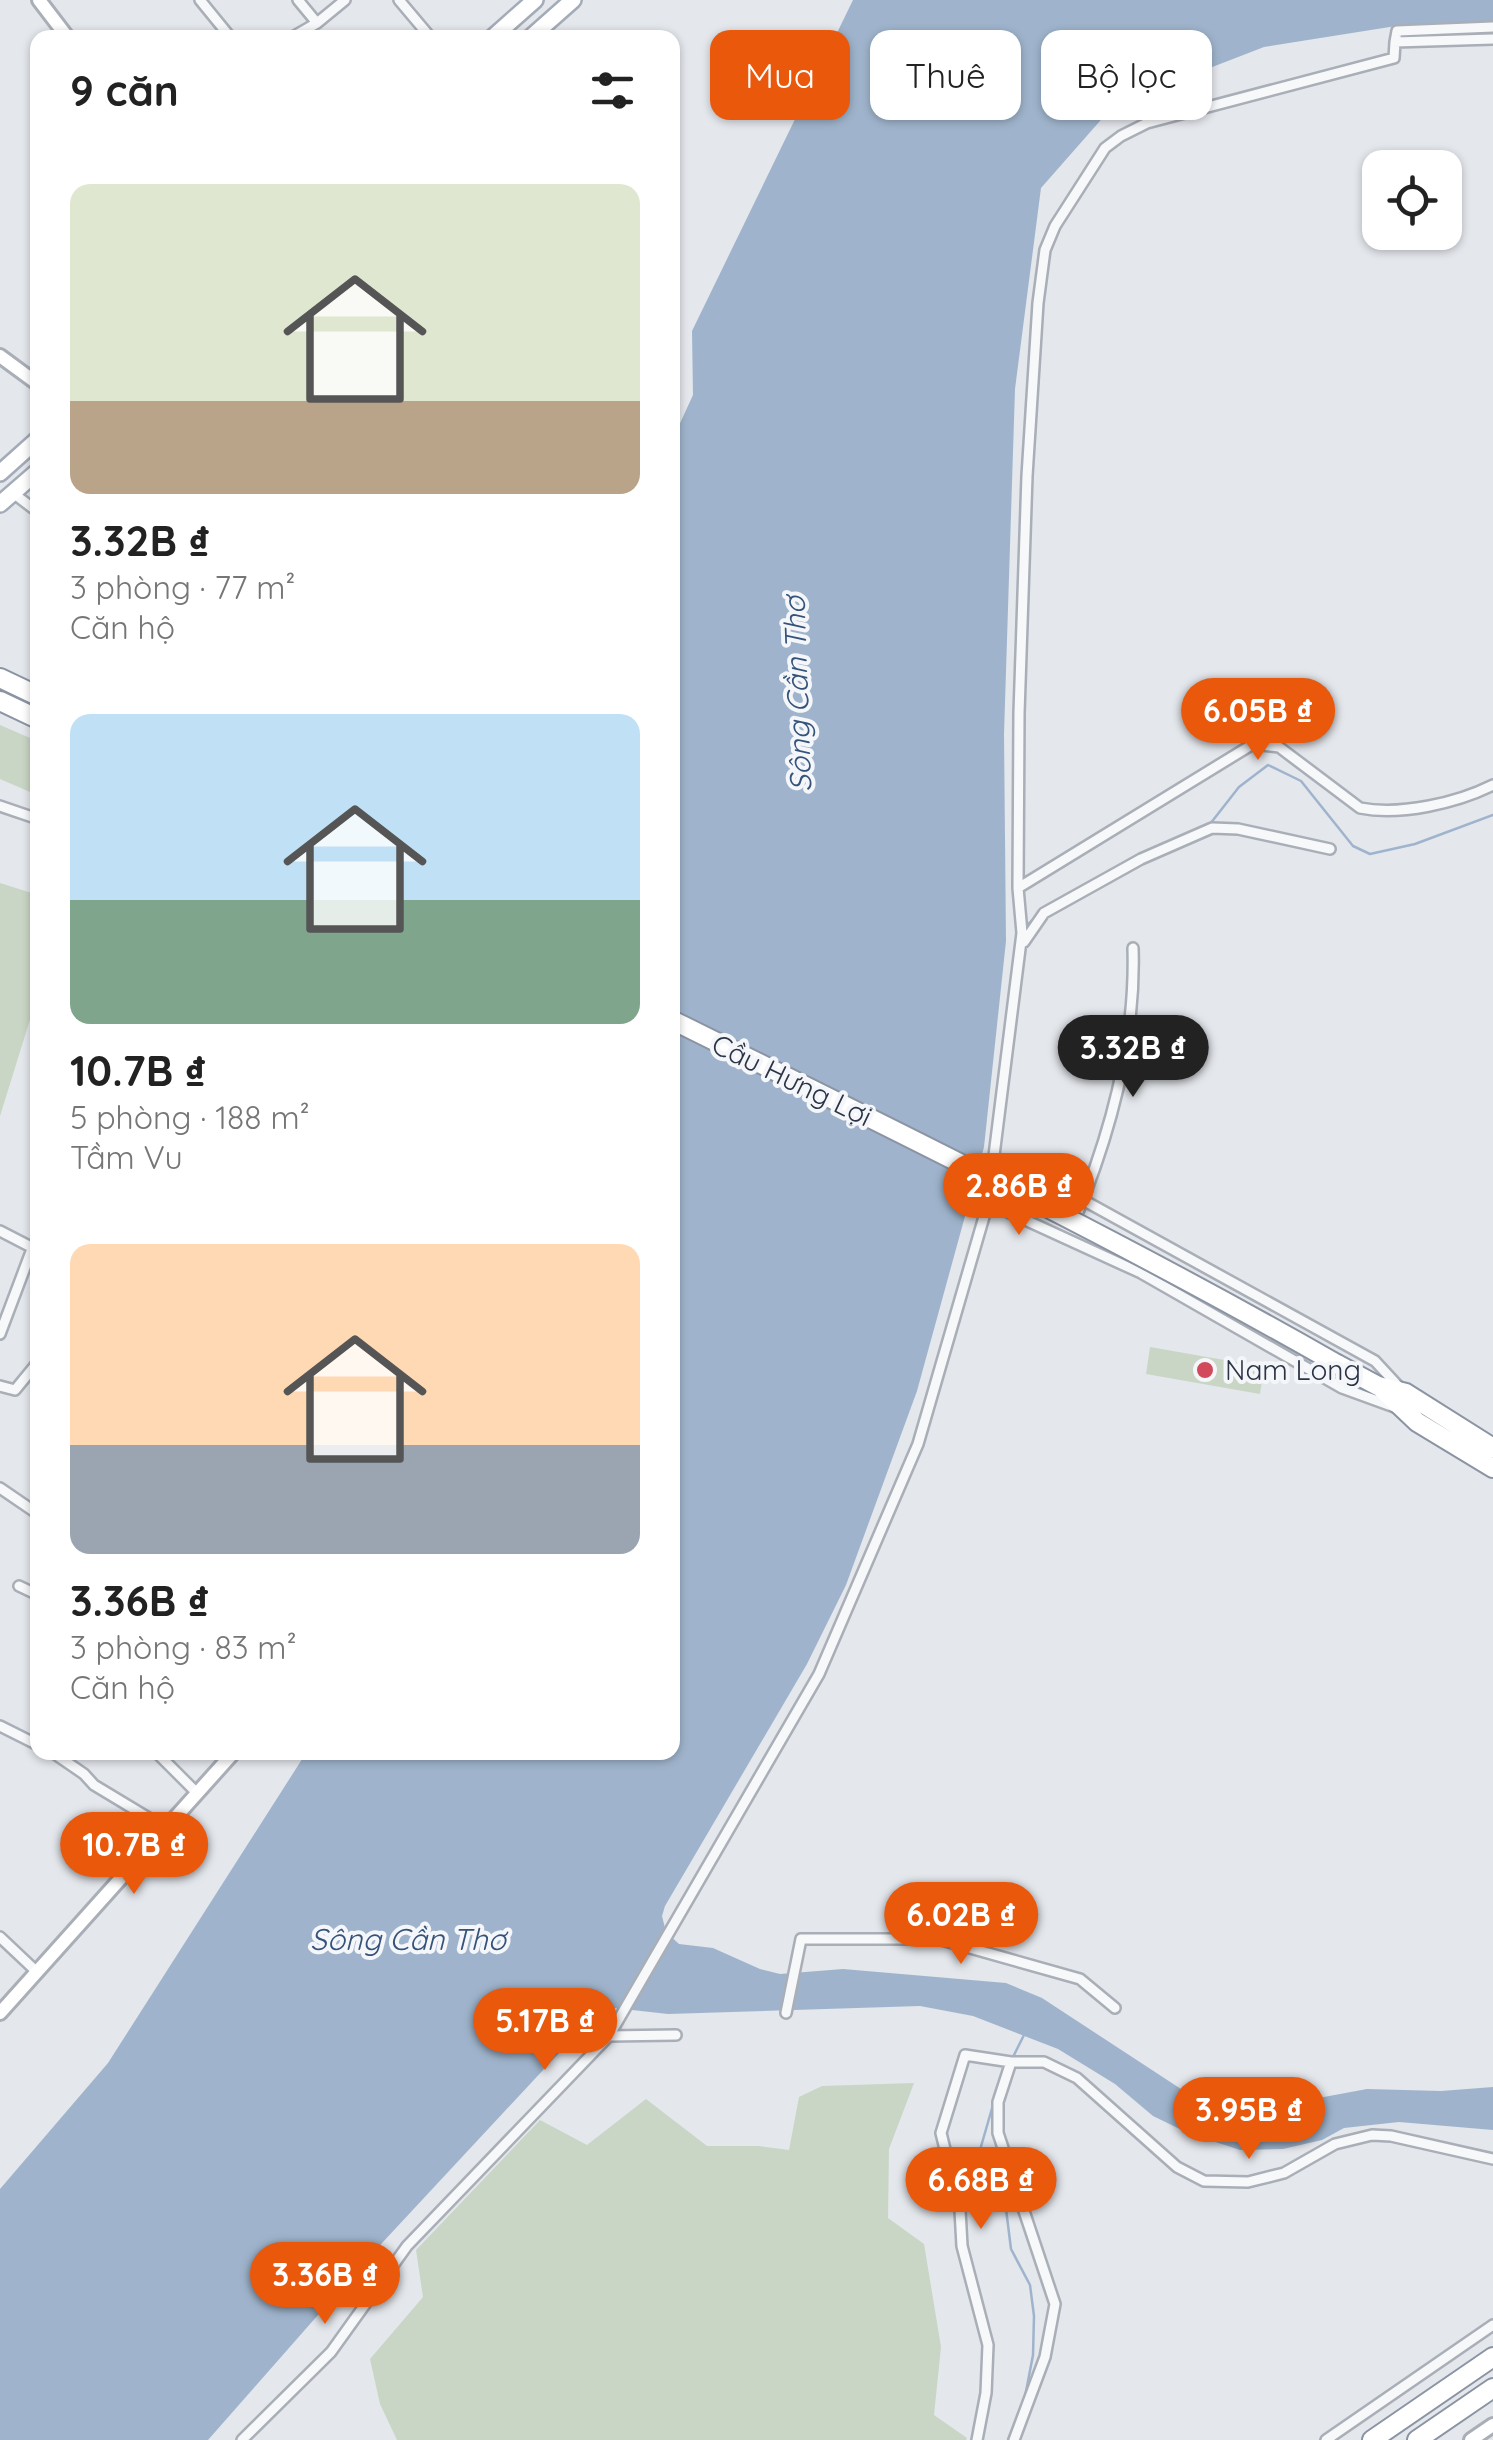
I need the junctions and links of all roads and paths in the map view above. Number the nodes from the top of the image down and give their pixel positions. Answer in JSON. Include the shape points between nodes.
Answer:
{"nodes":[{"id":1,"x":39,"y":0,"type":"edge"},
{"id":2,"x":200,"y":0,"type":"edge"},
{"id":3,"x":298,"y":0,"type":"edge"},
{"id":4,"x":344,"y":0,"type":"edge"},
{"id":5,"x":399,"y":0,"type":"edge"},
{"id":6,"x":535,"y":0,"type":"edge"},
{"id":7,"x":573,"y":0,"type":"edge"},
{"id":8,"x":318,"y":23,"type":"junction"},
{"id":9,"x":1493,"y":27,"type":"edge"},
{"id":10,"x":62,"y":30,"type":"edge"},
{"id":11,"x":224,"y":30,"type":"edge"},
{"id":12,"x":305,"y":30,"type":"edge"},
{"id":13,"x":424,"y":30,"type":"edge"},
{"id":14,"x":501,"y":30,"type":"edge"},
{"id":15,"x":539,"y":30,"type":"edge"},
{"id":16,"x":1493,"y":39,"type":"edge"},
{"id":17,"x":1396,"y":42,"type":"junction"},
{"id":18,"x":0,"y":356,"type":"edge"},
{"id":19,"x":30,"y":378,"type":"edge"},
{"id":20,"x":30,"y":446,"type":"edge"},
{"id":21,"x":0,"y":472,"type":"edge"},
{"id":22,"x":30,"y":478,"type":"edge"},
{"id":23,"x":6,"y":499,"type":"edge"},
{"id":24,"x":30,"y":509,"type":"edge"},
{"id":25,"x":0,"y":678,"type":"edge"},
{"id":26,"x":30,"y":692,"type":"edge"},
{"id":27,"x":0,"y":701,"type":"edge"},
{"id":28,"x":30,"y":715,"type":"edge"},
{"id":29,"x":1493,"y":784,"type":"edge"},
{"id":30,"x":0,"y":806,"type":"edge"},
{"id":31,"x":30,"y":816,"type":"edge"},
{"id":32,"x":1330,"y":849,"type":"dead end"},
{"id":33,"x":1018,"y":893,"type":"junction"},
{"id":34,"x":1020,"y":948,"type":"junction"},
{"id":35,"x":1133,"y":948,"type":"dead end"},
{"id":36,"x":680,"y":1024,"type":"edge"},
{"id":37,"x":1083,"y":1200,"type":"junction"},
{"id":38,"x":988,"y":1203,"type":"junction"},
{"id":39,"x":0,"y":1230,"type":"edge"},
{"id":40,"x":1067,"y":1239,"type":"junction"},
{"id":41,"x":30,"y":1246,"type":"edge"},
{"id":42,"x":30,"y":1261,"type":"edge"},
{"id":43,"x":0,"y":1334,"type":"edge"},
{"id":44,"x":30,"y":1372,"type":"edge"},
{"id":45,"x":0,"y":1386,"type":"edge"},
{"id":46,"x":1402,"y":1401,"type":"junction"},
{"id":47,"x":1493,"y":1448,"type":"edge"},
{"id":48,"x":1493,"y":1468,"type":"edge"},
{"id":49,"x":0,"y":1488,"type":"edge"},
{"id":50,"x":30,"y":1509,"type":"edge"},
{"id":51,"x":20,"y":1586,"type":"dead end"},
{"id":52,"x":30,"y":1591,"type":"edge"},
{"id":53,"x":0,"y":1726,"type":"edge"},
{"id":54,"x":30,"y":1741,"type":"edge"},
{"id":55,"x":64,"y":1760,"type":"edge"},
{"id":56,"x":164,"y":1760,"type":"edge"},
{"id":57,"x":227,"y":1760,"type":"edge"},
{"id":58,"x":198,"y":1794,"type":"junction"},
{"id":59,"x":167,"y":1829,"type":"junction"},
{"id":60,"x":0,"y":1937,"type":"edge"},
{"id":61,"x":37,"y":1972,"type":"junction"},
{"id":62,"x":1115,"y":2008,"type":"dead end"},
{"id":63,"x":1,"y":2009,"type":"edge"},
{"id":64,"x":786,"y":2013,"type":"dead end"},
{"id":65,"x":676,"y":2035,"type":"dead end"},
{"id":66,"x":608,"y":2036,"type":"junction"},
{"id":67,"x":1012,"y":2062,"type":"junction"},
{"id":68,"x":1493,"y":2160,"type":"edge"},
{"id":69,"x":1493,"y":2325,"type":"edge"},
{"id":70,"x":1493,"y":2357,"type":"edge"},
{"id":71,"x":1493,"y":2388,"type":"edge"},
{"id":72,"x":1493,"y":2425,"type":"edge"},
{"id":73,"x":242,"y":2440,"type":"edge"},
{"id":74,"x":977,"y":2440,"type":"edge"},
{"id":75,"x":1014,"y":2440,"type":"edge"},
{"id":76,"x":1326,"y":2440,"type":"edge"},
{"id":77,"x":1372,"y":2440,"type":"edge"},
{"id":78,"x":1417,"y":2440,"type":"edge"},
{"id":79,"x":1471,"y":2440,"type":"edge"}],
"edges":[{"from":1,"to":10,"type":"street"},
{"from":2,"to":11,"type":"street"},
{"from":3,"to":8,"type":"street"},
{"from":4,"to":8,"type":"street"},
{"from":5,"to":13,"type":"street"},
{"from":6,"to":14,"type":"main road"},
{"from":7,"to":15,"type":"main road"},
{"from":8,"to":12,"type":"street"},
{"from":9,"to":17,"type":"street","via":[[1397,31]]},
{"from":16,"to":17,"type":"street"},
{"from":17,"to":33,"type":"street","via":[[1394,58],[1147,122],[1120,136],[1105,148],[1055,226],[1038,303],[1028,456]]},
{"from":18,"to":19,"type":"street"},
{"from":20,"to":21,"type":"main road"},
{"from":22,"to":23,"type":"main road"},
{"from":23,"to":24,"type":"street"},
{"from":25,"to":26,"type":"highway"},
{"from":27,"to":28,"type":"highway"},
{"from":29,"to":33,"type":"street","via":[[1443,804],[1376,811],[1360,808],[1279,747],[1253,744]]},
{"from":30,"to":31,"type":"street"},
{"from":32,"to":34,"type":"street","via":[[1212,828],[1141,858],[1044,913]]},
{"from":33,"to":34,"type":"street"},
{"from":34,"to":38,"type":"street"},
{"from":35,"to":37,"type":"street","via":[[1130,1030]]},
{"from":36,"to":46,"type":"highway","name":"Cầu Hưng Lợi","bridge":true,"via":[[1203,1287]]},
{"from":37,"to":40,"type":"street"},
{"from":37,"to":46,"type":"street","via":[[1375,1361]]},
{"from":38,"to":40,"type":"street"},
{"from":38,"to":66,"type":"street","via":[[918,1444],[819,1674]]},
{"from":39,"to":41,"type":"street"},
{"from":40,"to":46,"type":"street","via":[[1141,1273],[1342,1388]]},
{"from":42,"to":43,"type":"street"},
{"from":44,"to":45,"type":"street","via":[[16,1390]]},
{"from":46,"to":47,"type":"highway"},
{"from":46,"to":48,"type":"highway"},
{"from":49,"to":50,"type":"street"},
{"from":51,"to":52,"type":"street"},
{"from":53,"to":54,"type":"street"},
{"from":55,"to":59,"type":"street"},
{"from":56,"to":58,"type":"street"},
{"from":57,"to":58,"type":"street"},
{"from":58,"to":59,"type":"street"},
{"from":59,"to":61,"type":"street"},
{"from":60,"to":61,"type":"street"},
{"from":61,"to":63,"type":"street"},
{"from":62,"to":64,"type":"street","via":[[1080,1979],[938,1939],[800,1939]]},
{"from":65,"to":66,"type":"street"},
{"from":66,"to":73,"type":"street","via":[[422,2230],[331,2352]]},
{"from":67,"to":68,"type":"street","via":[[1044,2062],[1068,2073],[1177,2167],[1204,2181],[1248,2182],[1284,2173],[1335,2144],[1372,2135]]},
{"from":67,"to":74,"type":"street","via":[[965,2054],[942,2133],[988,2345]]},
{"from":67,"to":75,"type":"street","via":[[998,2102],[998,2133],[1055,2304],[1045,2358]]},
{"from":69,"to":76,"type":"street"},
{"from":70,"to":77,"type":"highway"},
{"from":71,"to":78,"type":"highway"},
{"from":72,"to":79,"type":"street"}]}
